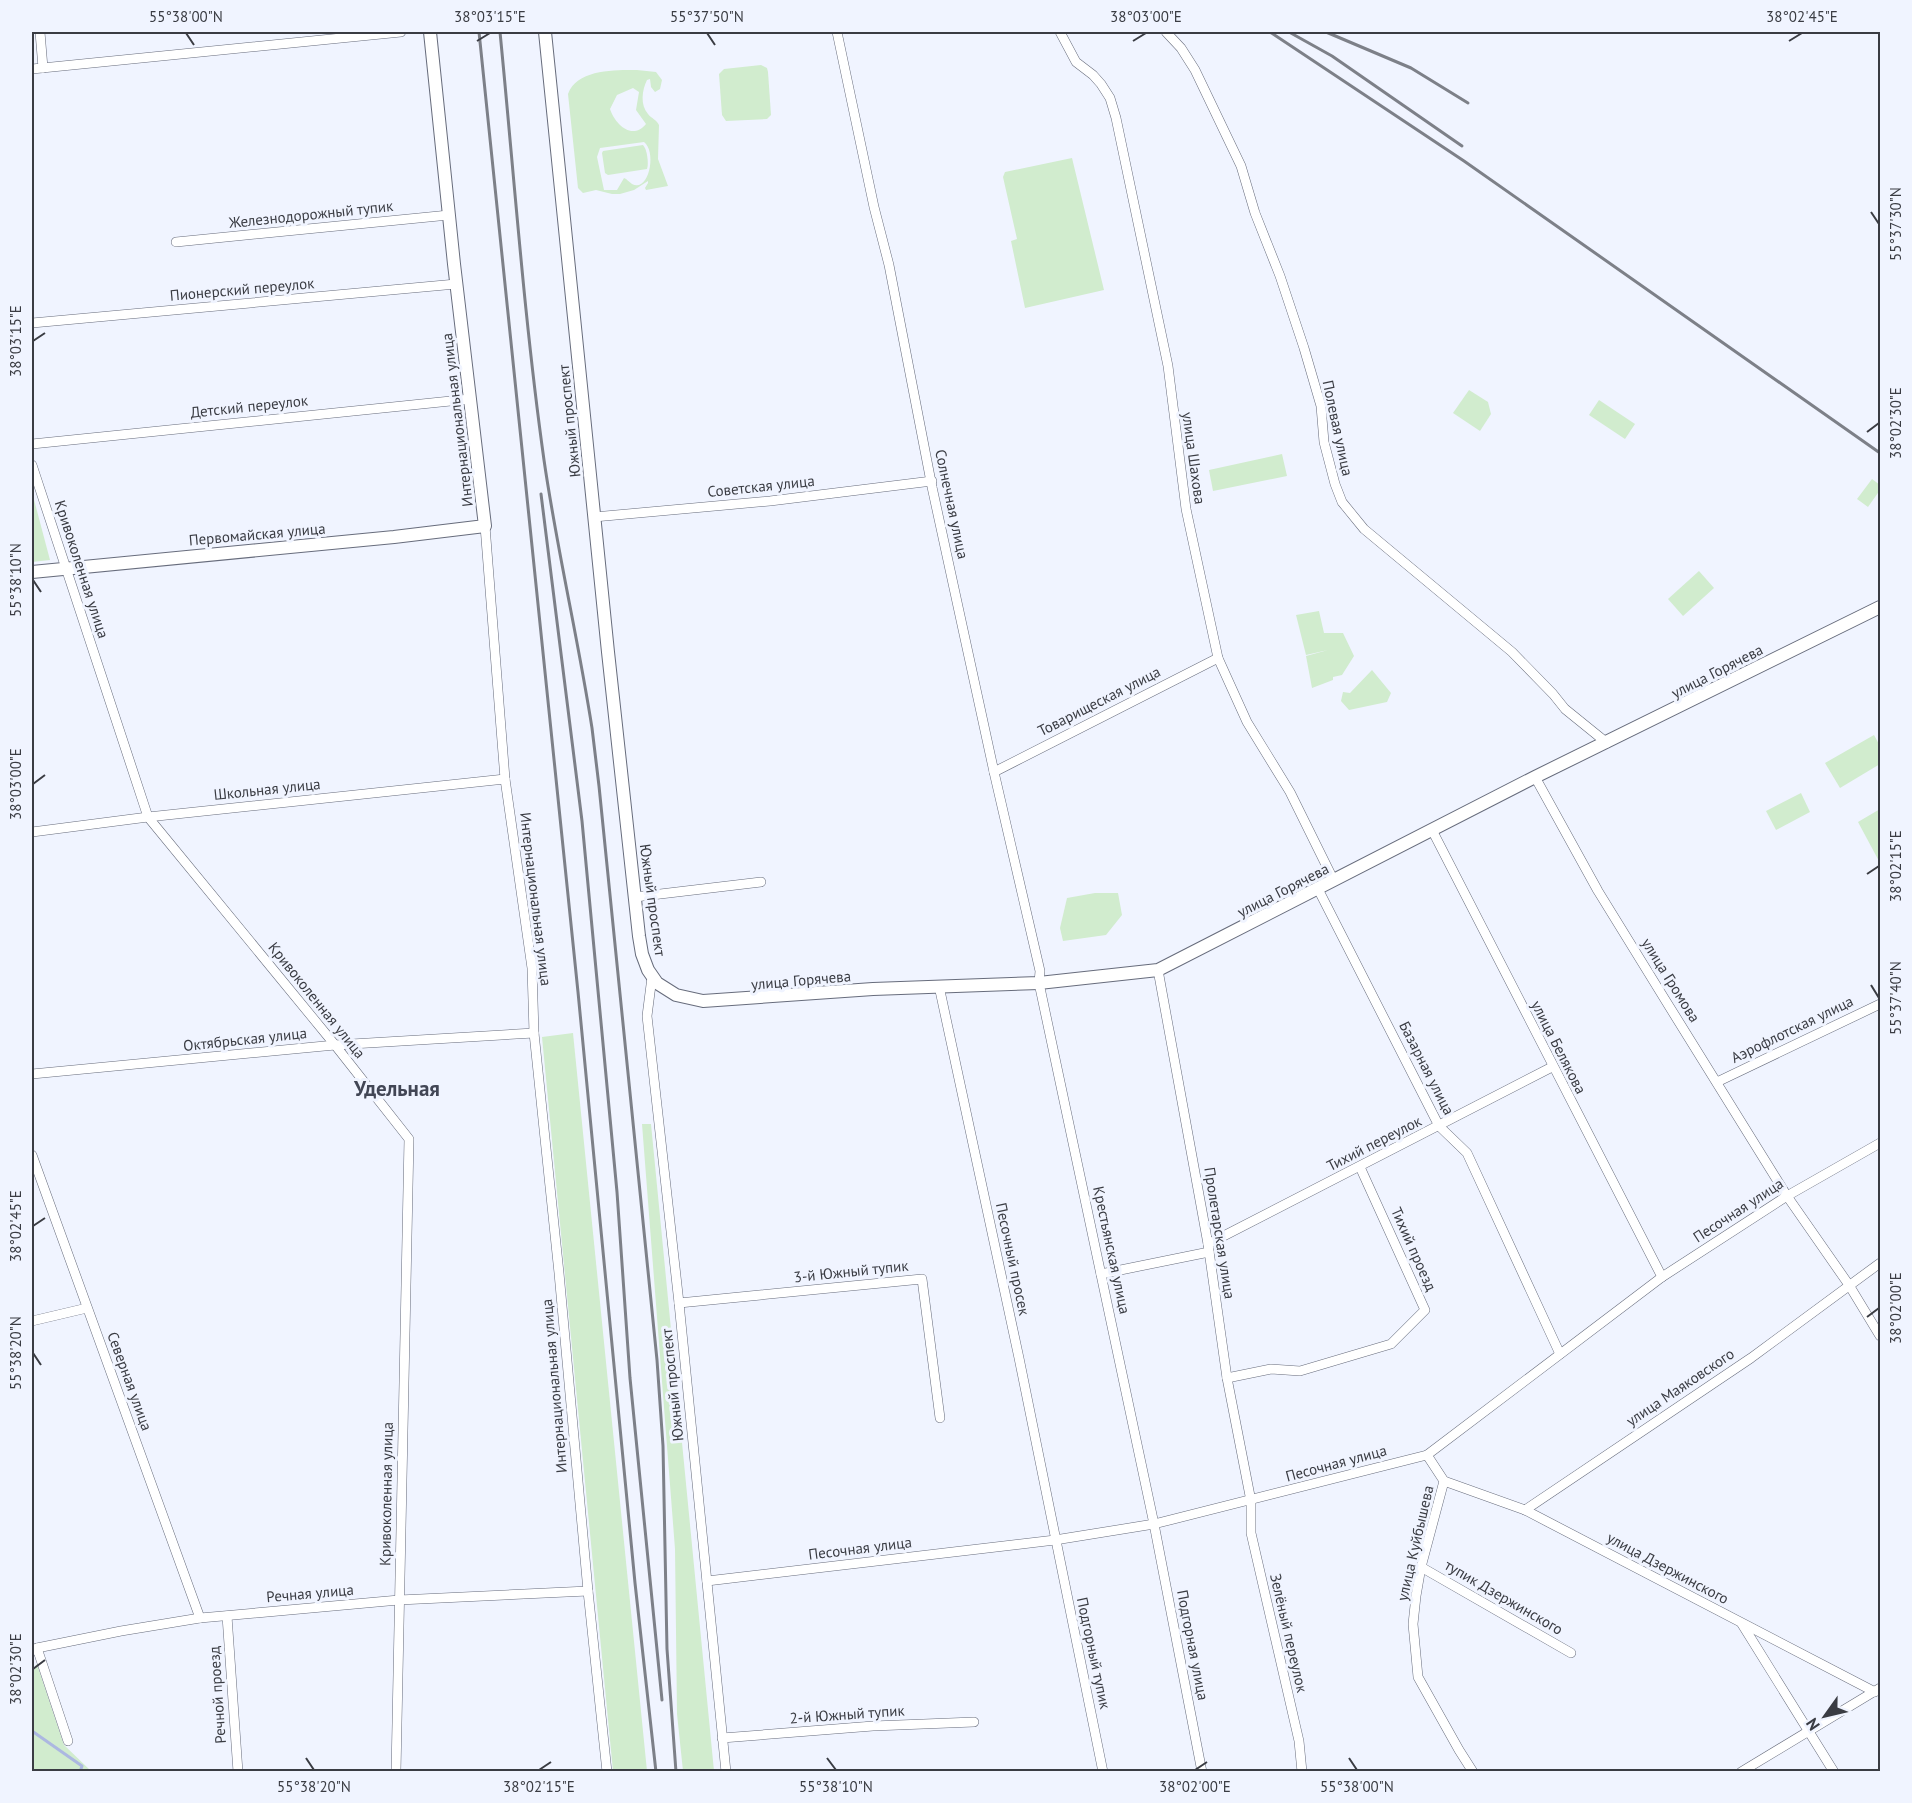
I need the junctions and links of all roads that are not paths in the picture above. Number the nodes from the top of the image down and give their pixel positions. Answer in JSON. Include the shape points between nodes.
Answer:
{"nodes":[{"id":1,"x":40,"y":32,"type":"edge"},
{"id":2,"x":400,"y":32,"type":"edge"},
{"id":3,"x":430,"y":32,"type":"edge"},
{"id":4,"x":545,"y":32,"type":"edge"},
{"id":5,"x":837,"y":32,"type":"edge"},
{"id":6,"x":1060,"y":32,"type":"edge"},
{"id":7,"x":1166,"y":32,"type":"edge"},
{"id":8,"x":43,"y":68,"type":"junction"},
{"id":9,"x":32,"y":69,"type":"edge"},
{"id":10,"x":449,"y":215,"type":"junction"},
{"id":11,"x":176,"y":242,"type":"dead end"},
{"id":12,"x":456,"y":284,"type":"junction"},
{"id":13,"x":32,"y":323,"type":"edge"},
{"id":14,"x":470,"y":399,"type":"junction"},
{"id":15,"x":32,"y":444,"type":"edge"},
{"id":16,"x":32,"y":465,"type":"edge"},
{"id":17,"x":932,"y":481,"type":"junction"},
{"id":18,"x":594,"y":517,"type":"junction"},
{"id":19,"x":485,"y":526,"type":"junction"},
{"id":20,"x":66,"y":568,"type":"junction"},
{"id":21,"x":32,"y":572,"type":"edge"},
{"id":22,"x":1881,"y":607,"type":"edge"},
{"id":23,"x":1218,"y":658,"type":"junction"},
{"id":24,"x":1606,"y":743,"type":"junction"},
{"id":25,"x":994,"y":772,"type":"junction"},
{"id":26,"x":1535,"y":777,"type":"junction"},
{"id":27,"x":505,"y":779,"type":"junction"},
{"id":28,"x":148,"y":817,"type":"junction"},
{"id":29,"x":1432,"y":830,"type":"junction"},
{"id":30,"x":32,"y":832,"type":"edge"},
{"id":31,"x":1334,"y":881,"type":"junction"},
{"id":32,"x":761,"y":882,"type":"dead end"},
{"id":33,"x":1318,"y":889,"type":"junction"},
{"id":34,"x":635,"y":897,"type":"junction"},
{"id":35,"x":1158,"y":970,"type":"junction"},
{"id":36,"x":652,"y":977,"type":"junction"},
{"id":37,"x":1039,"y":983,"type":"junction"},
{"id":38,"x":939,"y":986,"type":"junction"},
{"id":39,"x":1881,"y":1004,"type":"edge"},
{"id":40,"x":534,"y":1033,"type":"junction"},
{"id":41,"x":334,"y":1045,"type":"junction"},
{"id":42,"x":1552,"y":1067,"type":"junction"},
{"id":43,"x":32,"y":1074,"type":"edge"},
{"id":44,"x":1717,"y":1082,"type":"junction"},
{"id":45,"x":1439,"y":1126,"type":"junction"},
{"id":46,"x":1881,"y":1143,"type":"edge"},
{"id":47,"x":32,"y":1155,"type":"edge"},
{"id":48,"x":1360,"y":1167,"type":"junction"},
{"id":49,"x":1787,"y":1196,"type":"junction"},
{"id":50,"x":1208,"y":1248,"type":"junction"},
{"id":51,"x":1881,"y":1263,"type":"edge"},
{"id":52,"x":1101,"y":1274,"type":"junction"},
{"id":53,"x":1662,"y":1277,"type":"junction"},
{"id":54,"x":1849,"y":1285,"type":"junction"},
{"id":55,"x":679,"y":1303,"type":"junction"},
{"id":56,"x":87,"y":1308,"type":"junction"},
{"id":57,"x":32,"y":1322,"type":"edge"},
{"id":58,"x":1881,"y":1336,"type":"edge"},
{"id":59,"x":1560,"y":1354,"type":"junction"},
{"id":60,"x":1227,"y":1378,"type":"junction"},
{"id":61,"x":940,"y":1418,"type":"dead end"},
{"id":62,"x":1427,"y":1455,"type":"junction"},
{"id":63,"x":1444,"y":1481,"type":"junction"},
{"id":64,"x":1251,"y":1501,"type":"junction"},
{"id":65,"x":1525,"y":1510,"type":"junction"},
{"id":66,"x":1155,"y":1524,"type":"junction"},
{"id":67,"x":1055,"y":1540,"type":"junction"},
{"id":68,"x":1421,"y":1567,"type":"junction"},
{"id":69,"x":707,"y":1581,"type":"junction"},
{"id":70,"x":588,"y":1591,"type":"junction"},
{"id":71,"x":399,"y":1600,"type":"junction"},
{"id":72,"x":227,"y":1616,"type":"junction"},
{"id":73,"x":200,"y":1618,"type":"junction"},
{"id":74,"x":1742,"y":1624,"type":"junction"},
{"id":75,"x":34,"y":1650,"type":"edge"},
{"id":76,"x":1571,"y":1653,"type":"dead end"},
{"id":77,"x":1878,"y":1690,"type":"edge"},
{"id":78,"x":974,"y":1722,"type":"dead end"},
{"id":79,"x":1809,"y":1731,"type":"junction"},
{"id":80,"x":722,"y":1738,"type":"junction"},
{"id":81,"x":68,"y":1741,"type":"dead end"},
{"id":82,"x":238,"y":1772,"type":"edge"},
{"id":83,"x":396,"y":1772,"type":"edge"},
{"id":84,"x":607,"y":1772,"type":"edge"},
{"id":85,"x":726,"y":1772,"type":"edge"},
{"id":86,"x":1103,"y":1772,"type":"edge"},
{"id":87,"x":1202,"y":1772,"type":"edge"},
{"id":88,"x":1302,"y":1772,"type":"edge"},
{"id":89,"x":1473,"y":1772,"type":"edge"},
{"id":90,"x":1741,"y":1772,"type":"edge"},
{"id":91,"x":1834,"y":1772,"type":"edge"}],
"edges":[{"from":1,"to":8,"type":"street"},
{"from":2,"to":8,"type":"street"},
{"from":3,"to":10,"type":"main road","name":"Интернациональная улица"},
{"from":4,"to":18,"type":"main road","name":"Южный проспект"},
{"from":5,"to":17,"type":"street","name":"Солнечная улица"},
{"from":6,"to":23,"type":"street","name":"улица Шахова","via":[[1076,62],[1101,84],[1116,118],[1166,356],[1186,508]]},
{"from":7,"to":24,"type":"street","name":"Полевая улица","via":[[1201,80],[1241,166],[1304,348],[1321,406],[1324,442],[1338,495],[1364,529],[1512,652],[1565,709]]},
{"from":8,"to":9,"type":"street"},
{"from":10,"to":11,"type":"street","name":"Железнодорожный тупик"},
{"from":10,"to":12,"type":"main road","name":"Интернациональная улица"},
{"from":12,"to":13,"type":"street","name":"Пионерский переулок"},
{"from":12,"to":14,"type":"main road","name":"Интернациональная улица"},
{"from":14,"to":15,"type":"street","name":"Детский переулок"},
{"from":14,"to":19,"type":"main road","name":"Интернациональная улица"},
{"from":16,"to":20,"type":"street","name":"Кривоколенная улица"},
{"from":17,"to":18,"type":"street","name":"Советская улица"},
{"from":17,"to":25,"type":"street","name":"Солнечная улица"},
{"from":18,"to":34,"type":"main road","name":"Южный проспект"},
{"from":19,"to":20,"type":"main road","name":"Первомайская улица"},
{"from":19,"to":27,"type":"street","name":"Интернациональная улица"},
{"from":20,"to":21,"type":"main road","name":"Первомайская улица"},
{"from":20,"to":28,"type":"street","name":"Кривоколенная улица"},
{"from":22,"to":24,"type":"main road","name":"улица Горячева"},
{"from":23,"to":25,"type":"street","name":"Товарищеская улица"},
{"from":23,"to":31,"type":"street","name":"улица Шахова","via":[[1247,722],[1290,792]]},
{"from":24,"to":26,"type":"main road","name":"улица Горячева"},
{"from":25,"to":37,"type":"street","name":"Солнечная улица","via":[[1040,971]]},
{"from":26,"to":29,"type":"main road","name":"улица Горячева"},
{"from":26,"to":44,"type":"street","name":"улица Громова","via":[[1598,891]]},
{"from":27,"to":28,"type":"street","name":"Школьная улица"},
{"from":27,"to":40,"type":"street","name":"Интернациональная улица","via":[[531,968]]},
{"from":28,"to":30,"type":"street","name":"Школьная улица"},
{"from":28,"to":41,"type":"street","name":"Кривоколенная улица"},
{"from":29,"to":31,"type":"main road","name":"улица Горячева"},
{"from":29,"to":42,"type":"street","name":"улица Белякова"},
{"from":31,"to":33,"type":"main road","name":"улица Горячева"},
{"from":32,"to":34,"type":"street"},
{"from":33,"to":35,"type":"main road","name":"улица Горячева"},
{"from":33,"to":45,"type":"street","name":"Базарная улица"},
{"from":34,"to":36,"type":"main road","name":"Южный проспект","via":[[642,954]]},
{"from":35,"to":37,"type":"main road","name":"улица Горячева"},
{"from":35,"to":50,"type":"street","name":"Пролетарская улица"},
{"from":36,"to":38,"type":"main road","name":"улица Горячева","via":[[676,995],[703,1001]]},
{"from":36,"to":55,"type":"street","name":"Южный проспект","via":[[647,1016]]},
{"from":37,"to":38,"type":"main road","name":"улица Горячева"},
{"from":37,"to":52,"type":"street","name":"Крестьянская улица"},
{"from":38,"to":67,"type":"street","name":"Песочный просек","via":[[1020,1358]]},
{"from":39,"to":44,"type":"street","name":"Аэрофлотская улица"},
{"from":40,"to":41,"type":"street","name":"Октябрьская улица"},
{"from":40,"to":70,"type":"street","name":"Интернациональная улица"},
{"from":41,"to":43,"type":"street","name":"Октябрьская улица"},
{"from":41,"to":71,"type":"street","name":"Кривоколенная улица","via":[[409,1139]]},
{"from":42,"to":45,"type":"street","name":"Тихий переулок"},
{"from":42,"to":53,"type":"street","name":"улица Белякова"},
{"from":44,"to":49,"type":"street","name":"улица Громова"},
{"from":45,"to":48,"type":"street","name":"Тихий переулок"},
{"from":45,"to":59,"type":"street","name":"Базарная улица","via":[[1467,1153]]},
{"from":46,"to":49,"type":"street","name":"Песочная улица"},
{"from":47,"to":56,"type":"street","name":"Северная улица"},
{"from":48,"to":50,"type":"street","name":"Тихий переулок"},
{"from":48,"to":60,"type":"street","name":"Тихий проезд","via":[[1425,1310],[1391,1344],[1300,1371],[1271,1369]]},
{"from":49,"to":53,"type":"street","name":"Песочная улица"},
{"from":49,"to":54,"type":"street","name":"улица Громова"},
{"from":50,"to":52,"type":"street","name":"Тихий переулок"},
{"from":50,"to":60,"type":"street","name":"Пролетарская улица"},
{"from":51,"to":54,"type":"street","name":"улица Маяковского"},
{"from":52,"to":66,"type":"street","name":"Крестьянская улица"},
{"from":53,"to":59,"type":"street","name":"Песочная улица"},
{"from":54,"to":58,"type":"street","name":"улица Громова"},
{"from":54,"to":65,"type":"street","name":"улица Маяковского","via":[[1751,1358]]},
{"from":55,"to":61,"type":"street","name":"3-й Южный тупик","via":[[922,1280]]},
{"from":55,"to":69,"type":"street","name":"Южный проспект"},
{"from":56,"to":57,"type":"street"},
{"from":56,"to":73,"type":"street","name":"Северная улица"},
{"from":59,"to":62,"type":"street","name":"Песочная улица"},
{"from":60,"to":64,"type":"street","name":"Пролетарская улица"},
{"from":62,"to":63,"type":"street","name":"улица Куйбышева"},
{"from":62,"to":64,"type":"street","name":"Песочная улица"},
{"from":63,"to":65,"type":"street","name":"улица Дзержинского"},
{"from":63,"to":68,"type":"street","name":"улица Куйбышева"},
{"from":64,"to":66,"type":"street","name":"Песочная улица"},
{"from":64,"to":88,"type":"street","name":"Зелёный переулок","via":[[1251,1533],[1299,1741]]},
{"from":65,"to":74,"type":"street","name":"улица Дзержинского"},
{"from":66,"to":67,"type":"street","name":"Песочная улица"},
{"from":66,"to":87,"type":"street","name":"Подгорная улица"},
{"from":67,"to":69,"type":"street","name":"Песочная улица"},
{"from":67,"to":86,"type":"street","name":"Подгорный тупик"},
{"from":68,"to":76,"type":"street","name":"тупик Дзержинского"},
{"from":68,"to":89,"type":"street","name":"улица Куйбышева","via":[[1413,1624],[1418,1677]]},
{"from":69,"to":80,"type":"street","name":"Южный проспект"},
{"from":70,"to":71,"type":"street","name":"Речная улица"},
{"from":70,"to":84,"type":"street","name":"Интернациональная улица"},
{"from":71,"to":72,"type":"street","name":"Речная улица"},
{"from":71,"to":83,"type":"street","name":"Кривоколенная улица"},
{"from":72,"to":73,"type":"street","name":"Речная улица"},
{"from":72,"to":82,"type":"street","name":"Речной проезд"},
{"from":73,"to":75,"type":"street","name":"Речная улица","via":[[121,1630]]},
{"from":74,"to":77,"type":"street","name":"улица Дзержинского"},
{"from":74,"to":79,"type":"street"},
{"from":75,"to":81,"type":"street"},
{"from":77,"to":79,"type":"street"},
{"from":78,"to":80,"type":"street","name":"2-й Южный тупик"},
{"from":79,"to":90,"type":"street"},
{"from":79,"to":91,"type":"street"},
{"from":80,"to":85,"type":"street","name":"Южный проспект"}]}
